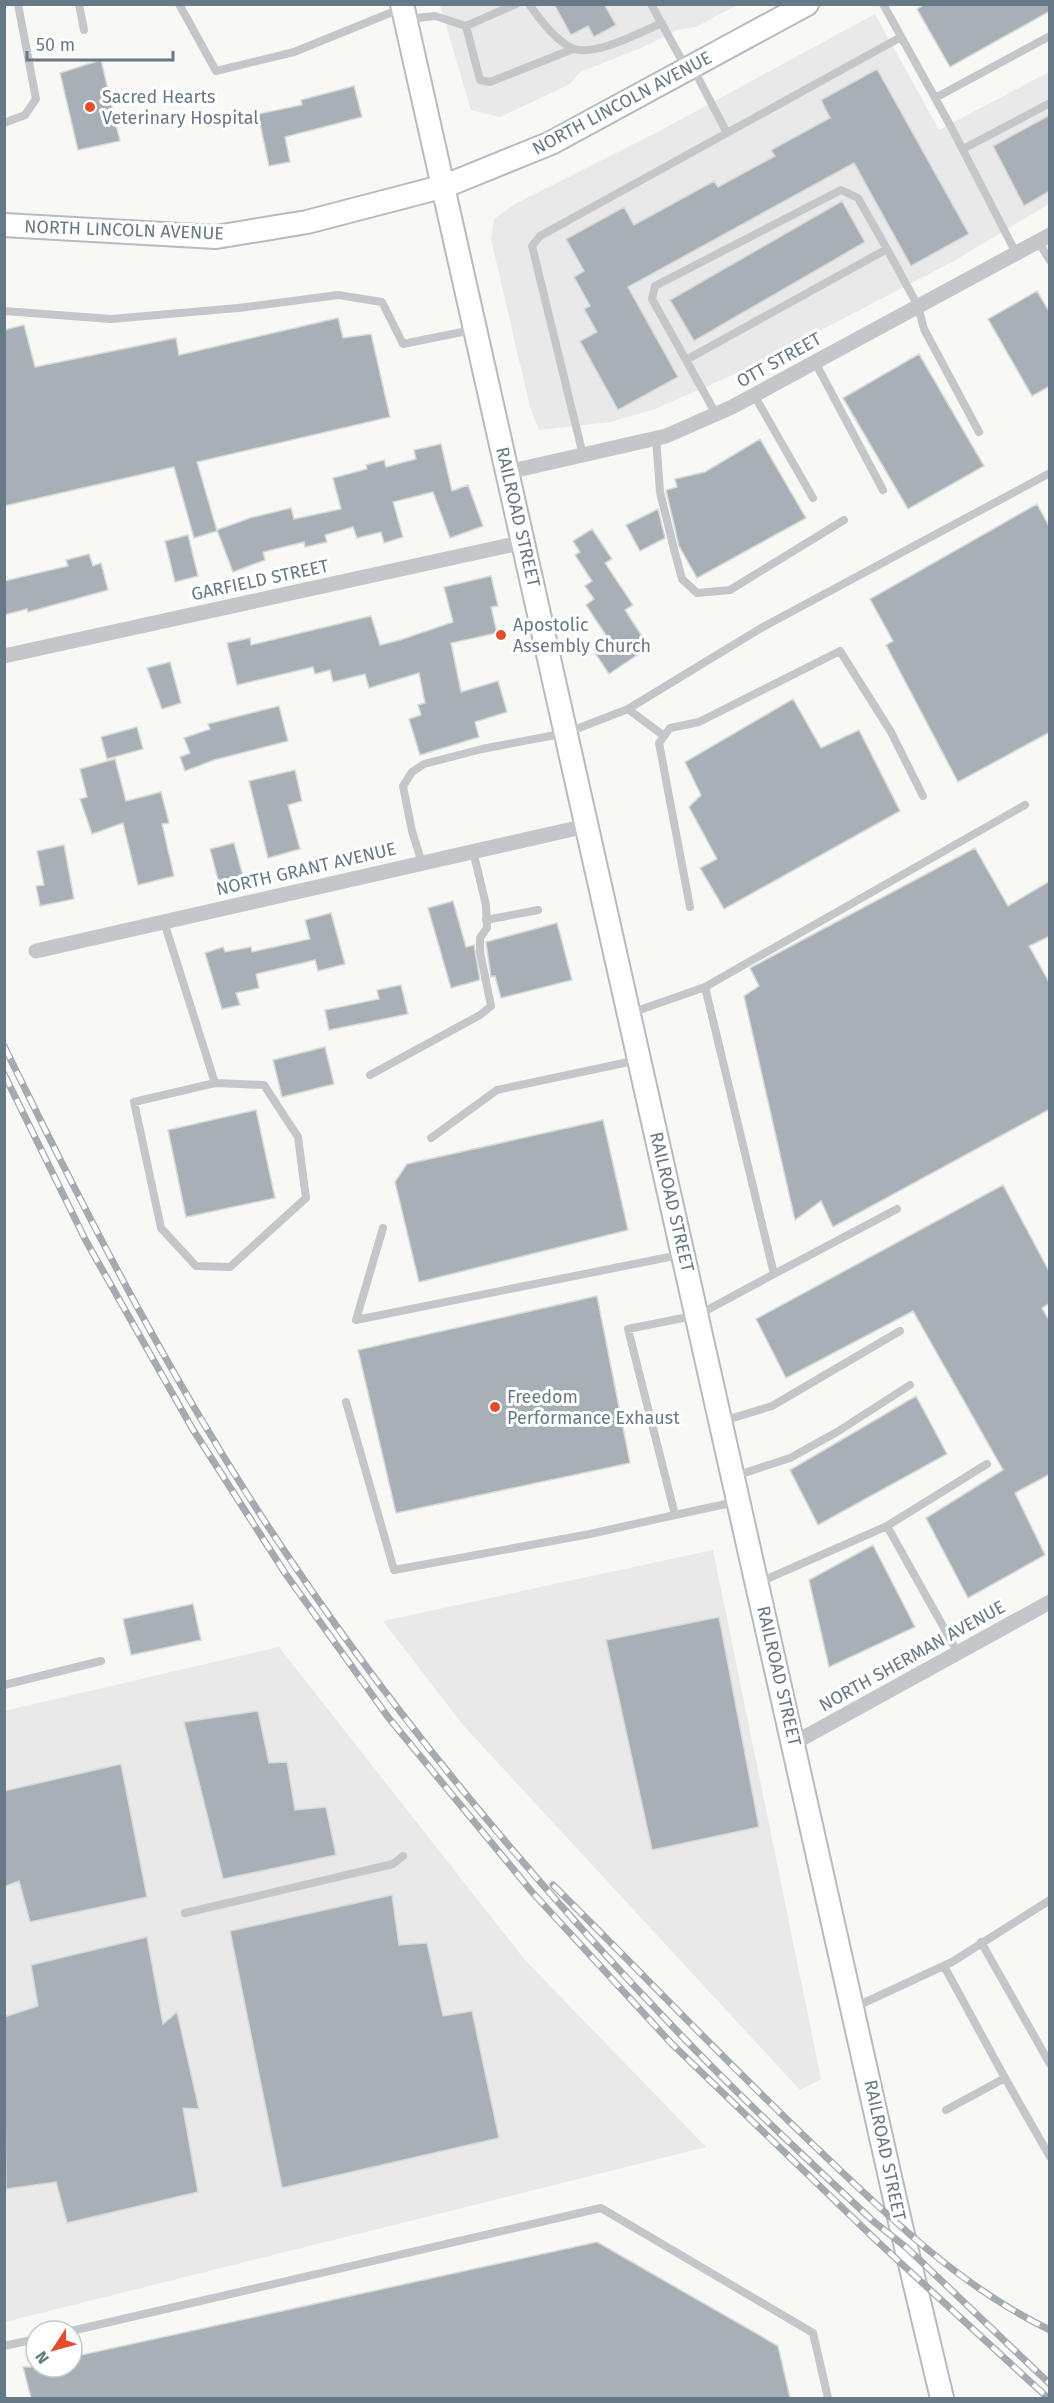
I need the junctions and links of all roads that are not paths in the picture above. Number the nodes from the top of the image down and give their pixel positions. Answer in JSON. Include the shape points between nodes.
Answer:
{"nodes":[{"id":1,"x":18,"y":4,"type":"edge"},
{"id":2,"x":79,"y":4,"type":"edge"},
{"id":3,"x":179,"y":4,"type":"edge"},
{"id":4,"x":516,"y":4,"type":"edge"},
{"id":5,"x":529,"y":4,"type":"edge"},
{"id":6,"x":651,"y":4,"type":"edge"},
{"id":7,"x":807,"y":4,"type":"edge"},
{"id":8,"x":883,"y":4,"type":"edge"},
{"id":9,"x":403,"y":10,"type":"edge"},
{"id":10,"x":662,"y":24,"type":"junction"},
{"id":11,"x":466,"y":26,"type":"junction"},
{"id":12,"x":84,"y":30,"type":"dead end"},
{"id":13,"x":1050,"y":36,"type":"edge"},
{"id":14,"x":902,"y":37,"type":"junction"},
{"id":15,"x":573,"y":49,"type":"junction"},
{"id":16,"x":690,"y":68,"type":"junction"},
{"id":17,"x":934,"y":98,"type":"junction"},
{"id":18,"x":1050,"y":104,"type":"edge"},
{"id":19,"x":4,"y":123,"type":"edge"},
{"id":20,"x":727,"y":133,"type":"junction"},
{"id":21,"x":963,"y":149,"type":"junction"},
{"id":22,"x":445,"y":186,"type":"junction"},
{"id":23,"x":4,"y":225,"type":"edge"},
{"id":24,"x":1044,"y":238,"type":"edge"},
{"id":25,"x":887,"y":249,"type":"junction"},
{"id":26,"x":1016,"y":253,"type":"junction"},
{"id":27,"x":1050,"y":261,"type":"edge"},
{"id":28,"x":918,"y":306,"type":"junction"},
{"id":29,"x":4,"y":311,"type":"edge"},
{"id":30,"x":477,"y":329,"type":"junction"},
{"id":31,"x":686,"y":360,"type":"junction"},
{"id":32,"x":815,"y":362,"type":"junction"},
{"id":33,"x":754,"y":395,"type":"junction"},
{"id":34,"x":716,"y":414,"type":"junction"},
{"id":35,"x":980,"y":432,"type":"dead end"},
{"id":36,"x":656,"y":438,"type":"junction"},
{"id":37,"x":584,"y":454,"type":"junction"},
{"id":38,"x":508,"y":472,"type":"junction"},
{"id":39,"x":1050,"y":473,"type":"edge"},
{"id":40,"x":883,"y":490,"type":"dead end"},
{"id":41,"x":813,"y":498,"type":"dead end"},
{"id":42,"x":844,"y":520,"type":"dead end"},
{"id":43,"x":524,"y":542,"type":"junction"},
{"id":44,"x":4,"y":656,"type":"edge"},
{"id":45,"x":628,"y":709,"type":"junction"},
{"id":46,"x":566,"y":733,"type":"junction"},
{"id":47,"x":664,"y":736,"type":"junction"},
{"id":48,"x":923,"y":796,"type":"dead end"},
{"id":49,"x":1025,"y":805,"type":"dead end"},
{"id":50,"x":586,"y":826,"type":"junction"},
{"id":51,"x":473,"y":851,"type":"junction"},
{"id":52,"x":422,"y":863,"type":"junction"},
{"id":53,"x":690,"y":907,"type":"dead end"},
{"id":54,"x":538,"y":910,"type":"dead end"},
{"id":55,"x":486,"y":920,"type":"junction"},
{"id":56,"x":164,"y":922,"type":"junction"},
{"id":57,"x":36,"y":951,"type":"dead end"},
{"id":58,"x":705,"y":987,"type":"junction"},
{"id":59,"x":629,"y":1014,"type":"junction"},
{"id":60,"x":639,"y":1059,"type":"junction"},
{"id":61,"x":370,"y":1075,"type":"dead end"},
{"id":62,"x":215,"y":1083,"type":"junction"},
{"id":63,"x":431,"y":1138,"type":"dead end"},
{"id":64,"x":897,"y":1209,"type":"dead end"},
{"id":65,"x":382,"y":1228,"type":"dead end"},
{"id":66,"x":684,"y":1254,"type":"junction"},
{"id":67,"x":774,"y":1274,"type":"junction"},
{"id":68,"x":698,"y":1315,"type":"junction"},
{"id":69,"x":900,"y":1331,"type":"dead end"},
{"id":70,"x":910,"y":1385,"type":"dead end"},
{"id":71,"x":346,"y":1402,"type":"dead end"},
{"id":72,"x":721,"y":1421,"type":"junction"},
{"id":73,"x":987,"y":1464,"type":"dead end"},
{"id":74,"x":734,"y":1477,"type":"junction"},
{"id":75,"x":740,"y":1501,"type":"junction"},
{"id":76,"x":675,"y":1515,"type":"junction"},
{"id":77,"x":887,"y":1526,"type":"junction"},
{"id":78,"x":758,"y":1582,"type":"junction"},
{"id":79,"x":1050,"y":1602,"type":"edge"},
{"id":80,"x":958,"y":1653,"type":"junction"},
{"id":81,"x":101,"y":1661,"type":"dead end"},
{"id":82,"x":4,"y":1685,"type":"edge"},
{"id":83,"x":794,"y":1743,"type":"junction"},
{"id":84,"x":403,"y":1856,"type":"dead end"},
{"id":85,"x":1050,"y":1900,"type":"edge"},
{"id":86,"x":185,"y":1913,"type":"dead end"},
{"id":87,"x":981,"y":1942,"type":"junction"},
{"id":88,"x":944,"y":1966,"type":"junction"},
{"id":89,"x":853,"y":2007,"type":"junction"},
{"id":90,"x":1050,"y":2064,"type":"edge"},
{"id":91,"x":1005,"y":2078,"type":"junction"},
{"id":92,"x":946,"y":2110,"type":"dead end"},
{"id":93,"x":1050,"y":2157,"type":"edge"},
{"id":94,"x":84,"y":2328,"type":"edge"},
{"id":95,"x":24,"y":2342,"type":"edge"},
{"id":96,"x":4,"y":2346,"type":"edge"},
{"id":97,"x":828,"y":2398,"type":"edge"},
{"id":98,"x":942,"y":2398,"type":"edge"}],
"edges":[{"from":1,"to":19,"type":"lane","via":[[36,99],[25,115]]},
{"from":2,"to":12,"type":"lane"},
{"from":3,"to":9,"type":"lane","via":[[216,71],[294,52]]},
{"from":4,"to":11,"type":"lane"},
{"from":5,"to":15,"type":"lane","via":[[550,31]]},
{"from":6,"to":10,"type":"lane"},
{"from":7,"to":16,"type":"main road","name":"NORTH LINCOLN AVENUE"},
{"from":8,"to":14,"type":"lane"},
{"from":9,"to":11,"type":"lane"},
{"from":9,"to":22,"type":"main road","name":"RAILROAD STREET"},
{"from":10,"to":15,"type":"lane","via":[[592,51]]},
{"from":10,"to":16,"type":"lane"},
{"from":11,"to":15,"type":"lane","via":[[480,80],[490,82]]},
{"from":13,"to":17,"type":"lane"},
{"from":14,"to":17,"type":"lane"},
{"from":14,"to":20,"type":"lane"},
{"from":16,"to":20,"type":"lane"},
{"from":16,"to":22,"type":"main road","name":"NORTH LINCOLN AVENUE","via":[[551,143]]},
{"from":17,"to":21,"type":"lane"},
{"from":18,"to":21,"type":"lane"},
{"from":20,"to":37,"type":"lane","via":[[540,236],[532,246]]},
{"from":21,"to":26,"type":"lane"},
{"from":22,"to":23,"type":"main road","name":"NORTH LINCOLN AVENUE","via":[[307,222],[216,237]]},
{"from":22,"to":30,"type":"main road","name":"RAILROAD STREET"},
{"from":24,"to":26,"type":"street","name":"OTT STREET"},
{"from":24,"to":27,"type":"lane"},
{"from":25,"to":28,"type":"lane"},
{"from":25,"to":31,"type":"lane"},
{"from":25,"to":31,"type":"lane","via":[[858,198],[841,190],[656,286],[652,299]]},
{"from":26,"to":28,"type":"street","name":"OTT STREET"},
{"from":28,"to":32,"type":"street","name":"OTT STREET"},
{"from":28,"to":35,"type":"lane","via":[[924,329]]},
{"from":29,"to":30,"type":"lane","via":[[111,319],[338,295],[382,302],[403,344]]},
{"from":30,"to":38,"type":"main road","name":"RAILROAD STREET"},
{"from":31,"to":34,"type":"lane"},
{"from":32,"to":33,"type":"street","name":"OTT STREET"},
{"from":32,"to":40,"type":"lane"},
{"from":33,"to":34,"type":"street","name":"OTT STREET"},
{"from":33,"to":41,"type":"lane"},
{"from":34,"to":36,"type":"street","name":"OTT STREET"},
{"from":36,"to":37,"type":"street","name":"OTT STREET"},
{"from":36,"to":42,"type":"lane","via":[[660,492],[674,549],[682,579],[697,593],[729,590]]},
{"from":37,"to":38,"type":"street","name":"OTT STREET"},
{"from":38,"to":43,"type":"main road","name":"RAILROAD STREET"},
{"from":39,"to":45,"type":"lane","via":[[763,627]]},
{"from":43,"to":44,"type":"street","name":"GARFIELD STREET"},
{"from":43,"to":46,"type":"main road","name":"RAILROAD STREET"},
{"from":45,"to":46,"type":"lane"},
{"from":45,"to":47,"type":"lane"},
{"from":46,"to":50,"type":"main road","name":"RAILROAD STREET"},
{"from":46,"to":52,"type":"lane","via":[[463,754],[424,764],[412,772],[403,786]]},
{"from":47,"to":48,"type":"lane","via":[[670,728],[699,722],[840,651],[891,732]]},
{"from":47,"to":53,"type":"lane","via":[[659,743]]},
{"from":49,"to":58,"type":"lane"},
{"from":50,"to":51,"type":"street","name":"NORTH GRANT AVENUE"},
{"from":50,"to":59,"type":"main road","name":"RAILROAD STREET"},
{"from":51,"to":52,"type":"street","name":"NORTH GRANT AVENUE"},
{"from":51,"to":55,"type":"lane"},
{"from":52,"to":56,"type":"street","name":"NORTH GRANT AVENUE"},
{"from":54,"to":55,"type":"lane"},
{"from":55,"to":61,"type":"lane","via":[[480,952],[491,1006]]},
{"from":56,"to":57,"type":"street","name":"NORTH GRANT AVENUE"},
{"from":56,"to":62,"type":"lane"},
{"from":58,"to":59,"type":"lane"},
{"from":58,"to":67,"type":"lane"},
{"from":59,"to":60,"type":"main road","name":"RAILROAD STREET"},
{"from":60,"to":63,"type":"lane","via":[[497,1089]]},
{"from":60,"to":66,"type":"main road","name":"RAILROAD STREET"},
{"from":62,"to":62,"type":"lane","via":[[264,1085],[298,1137],[306,1198],[230,1267],[196,1266],[160,1228],[134,1102]]},
{"from":64,"to":67,"type":"lane"},
{"from":65,"to":66,"type":"lane","via":[[356,1320]]},
{"from":66,"to":68,"type":"main road","name":"RAILROAD STREET"},
{"from":67,"to":68,"type":"lane"},
{"from":68,"to":72,"type":"main road","name":"RAILROAD STREET"},
{"from":68,"to":76,"type":"lane","via":[[628,1329]]},
{"from":69,"to":72,"type":"lane","via":[[772,1406]]},
{"from":70,"to":74,"type":"lane","via":[[790,1458]]},
{"from":71,"to":76,"type":"lane","via":[[394,1570]]},
{"from":72,"to":74,"type":"main road","name":"RAILROAD STREET"},
{"from":73,"to":77,"type":"lane"},
{"from":74,"to":75,"type":"main road","name":"RAILROAD STREET"},
{"from":75,"to":76,"type":"lane"},
{"from":75,"to":78,"type":"main road","name":"RAILROAD STREET"},
{"from":77,"to":78,"type":"lane"},
{"from":77,"to":80,"type":"lane"},
{"from":78,"to":83,"type":"main road","name":"RAILROAD STREET"},
{"from":79,"to":80,"type":"street","name":"NORTH SHERMAN AVENUE"},
{"from":80,"to":83,"type":"street","name":"NORTH SHERMAN AVENUE"},
{"from":81,"to":82,"type":"lane"},
{"from":83,"to":89,"type":"main road","name":"RAILROAD STREET"},
{"from":84,"to":86,"type":"lane","via":[[393,1864]]},
{"from":85,"to":87,"type":"lane"},
{"from":87,"to":88,"type":"lane"},
{"from":87,"to":90,"type":"lane"},
{"from":88,"to":89,"type":"lane"},
{"from":88,"to":91,"type":"lane"},
{"from":89,"to":98,"type":"main road","name":"RAILROAD STREET"},
{"from":91,"to":92,"type":"lane"},
{"from":91,"to":93,"type":"lane"},
{"from":94,"to":97,"type":"lane","via":[[601,2208],[813,2333]]},
{"from":95,"to":96,"type":"lane"}]}
